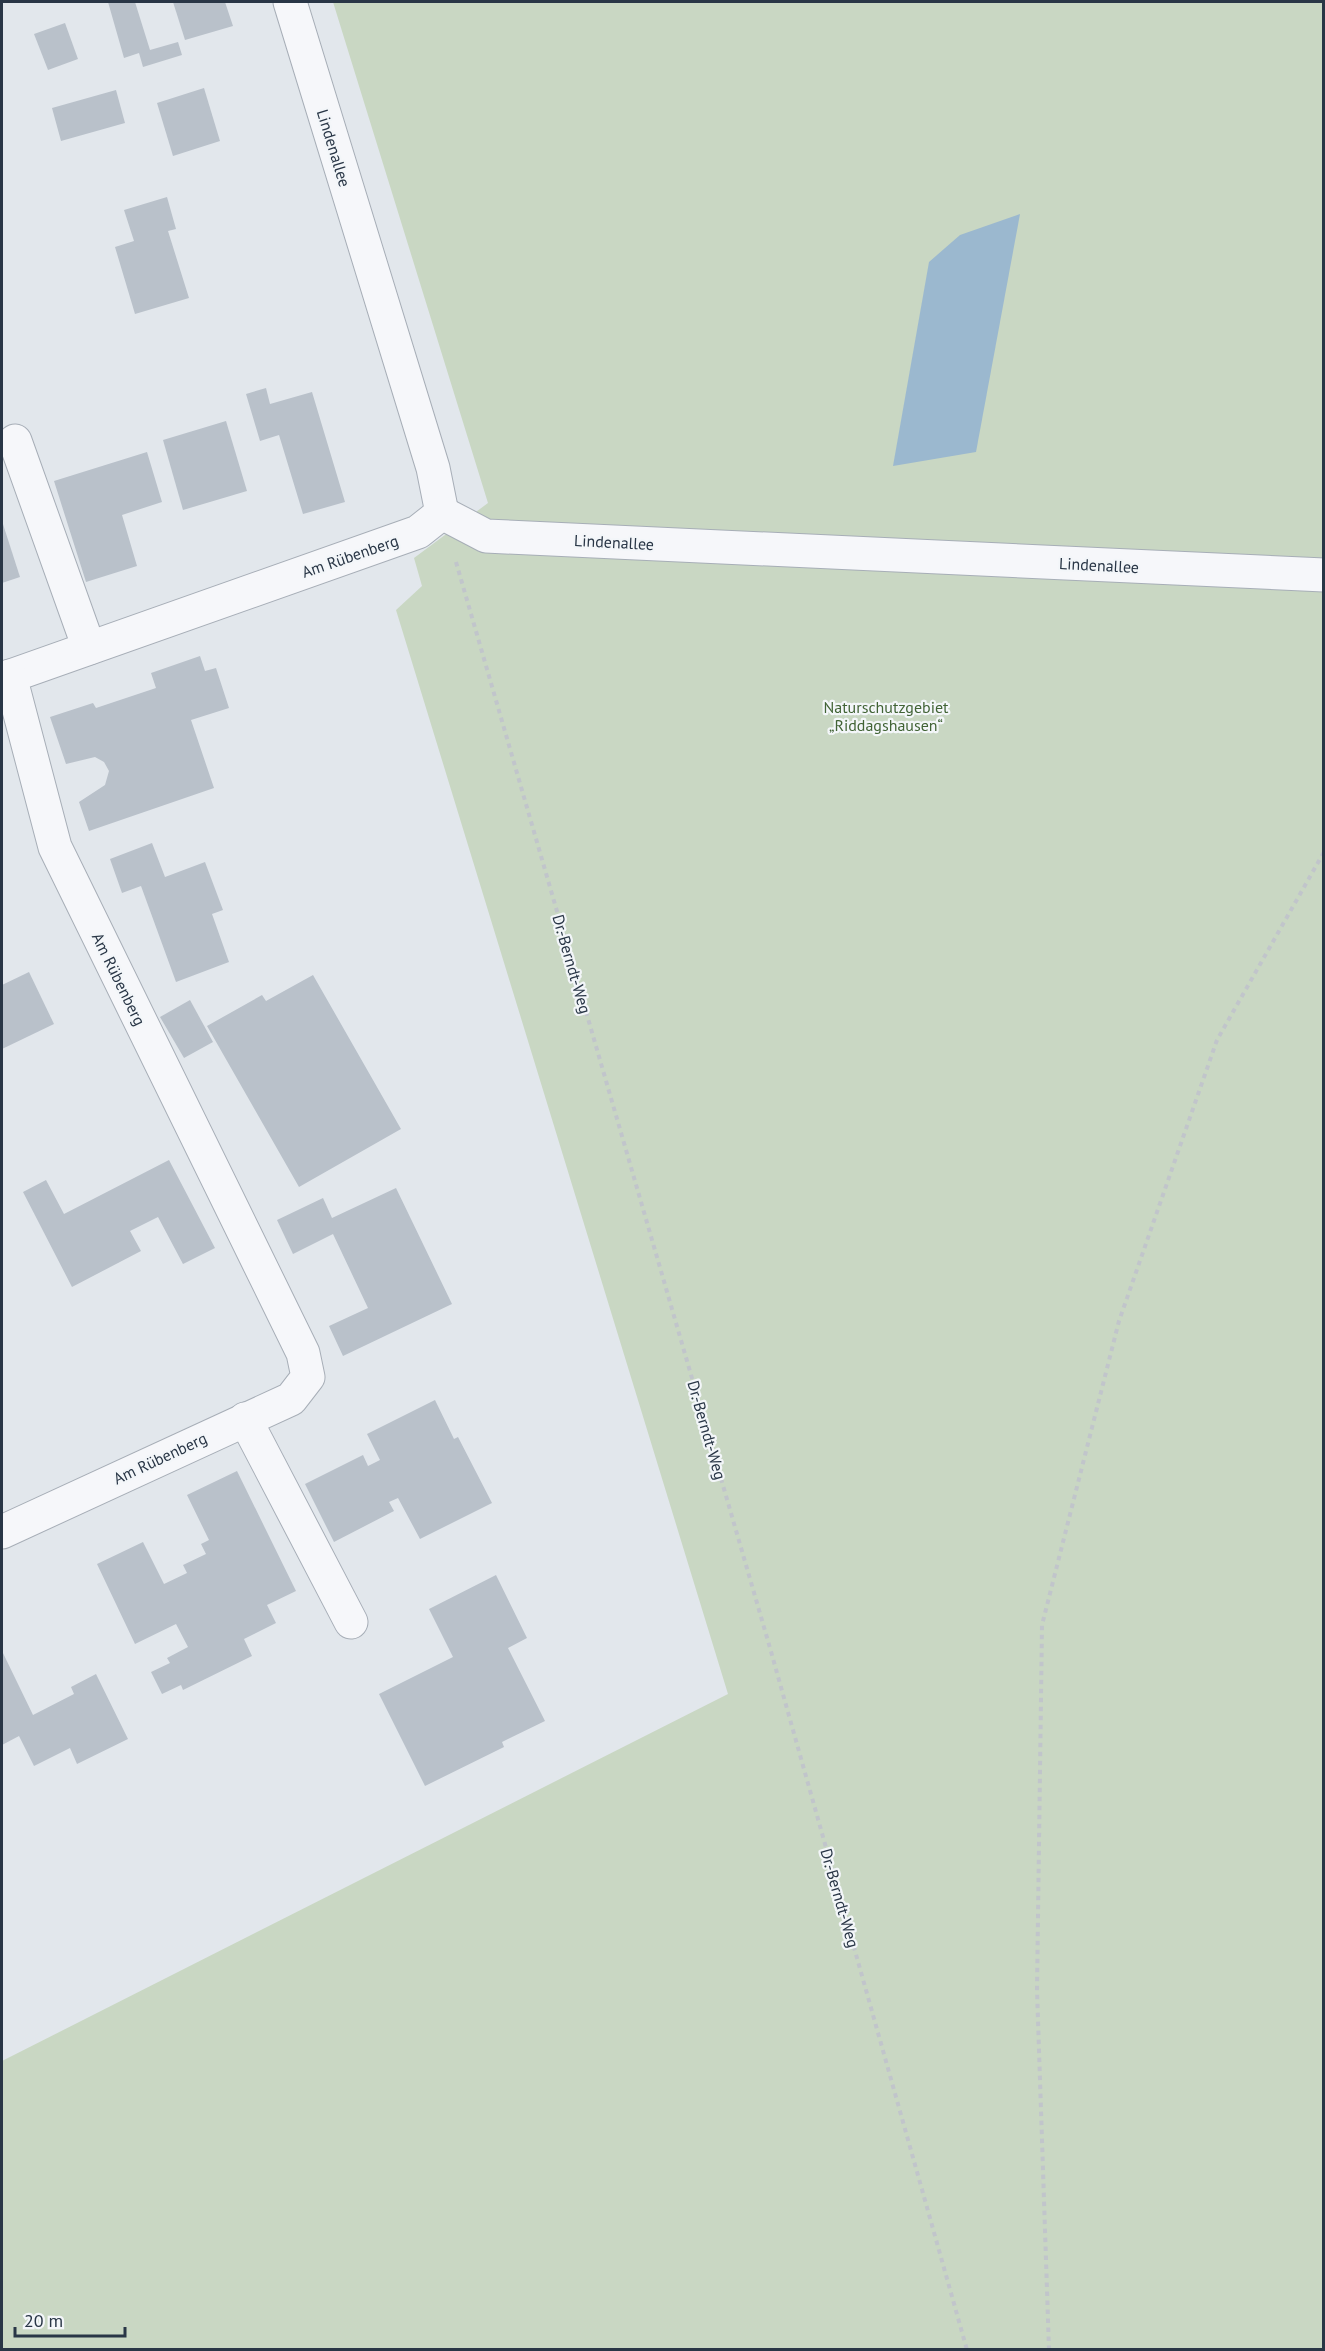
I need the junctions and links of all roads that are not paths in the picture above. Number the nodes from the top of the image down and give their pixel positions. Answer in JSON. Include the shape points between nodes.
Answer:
{"nodes":[{"id":1,"x":291,"y":2,"type":"edge"},
{"id":2,"x":15,"y":441,"type":"dead end"},
{"id":3,"x":442,"y":513,"type":"junction"},
{"id":4,"x":1323,"y":576,"type":"edge"},
{"id":5,"x":89,"y":648,"type":"junction"},
{"id":6,"x":6,"y":678,"type":"edge"},
{"id":7,"x":245,"y":1419,"type":"junction"},
{"id":8,"x":2,"y":1532,"type":"edge"},
{"id":9,"x":351,"y":1622,"type":"dead end"}],
"edges":[{"from":1,"to":3,"type":"street","name":"Lindenallee","via":[[433,468]]},
{"from":2,"to":5,"type":"street"},
{"from":3,"to":4,"type":"street","name":"Lindenallee","via":[[486,536]]},
{"from":3,"to":5,"type":"street","name":"Am Rübenberg","via":[[418,532]]},
{"from":5,"to":6,"type":"street","name":"Am Rübenberg"},
{"from":6,"to":7,"type":"street","name":"Am Rübenberg","via":[[55,847],[303,1353],[308,1377],[291,1399]]},
{"from":7,"to":8,"type":"street","name":"Am Rübenberg"},
{"from":7,"to":9,"type":"street"}]}
